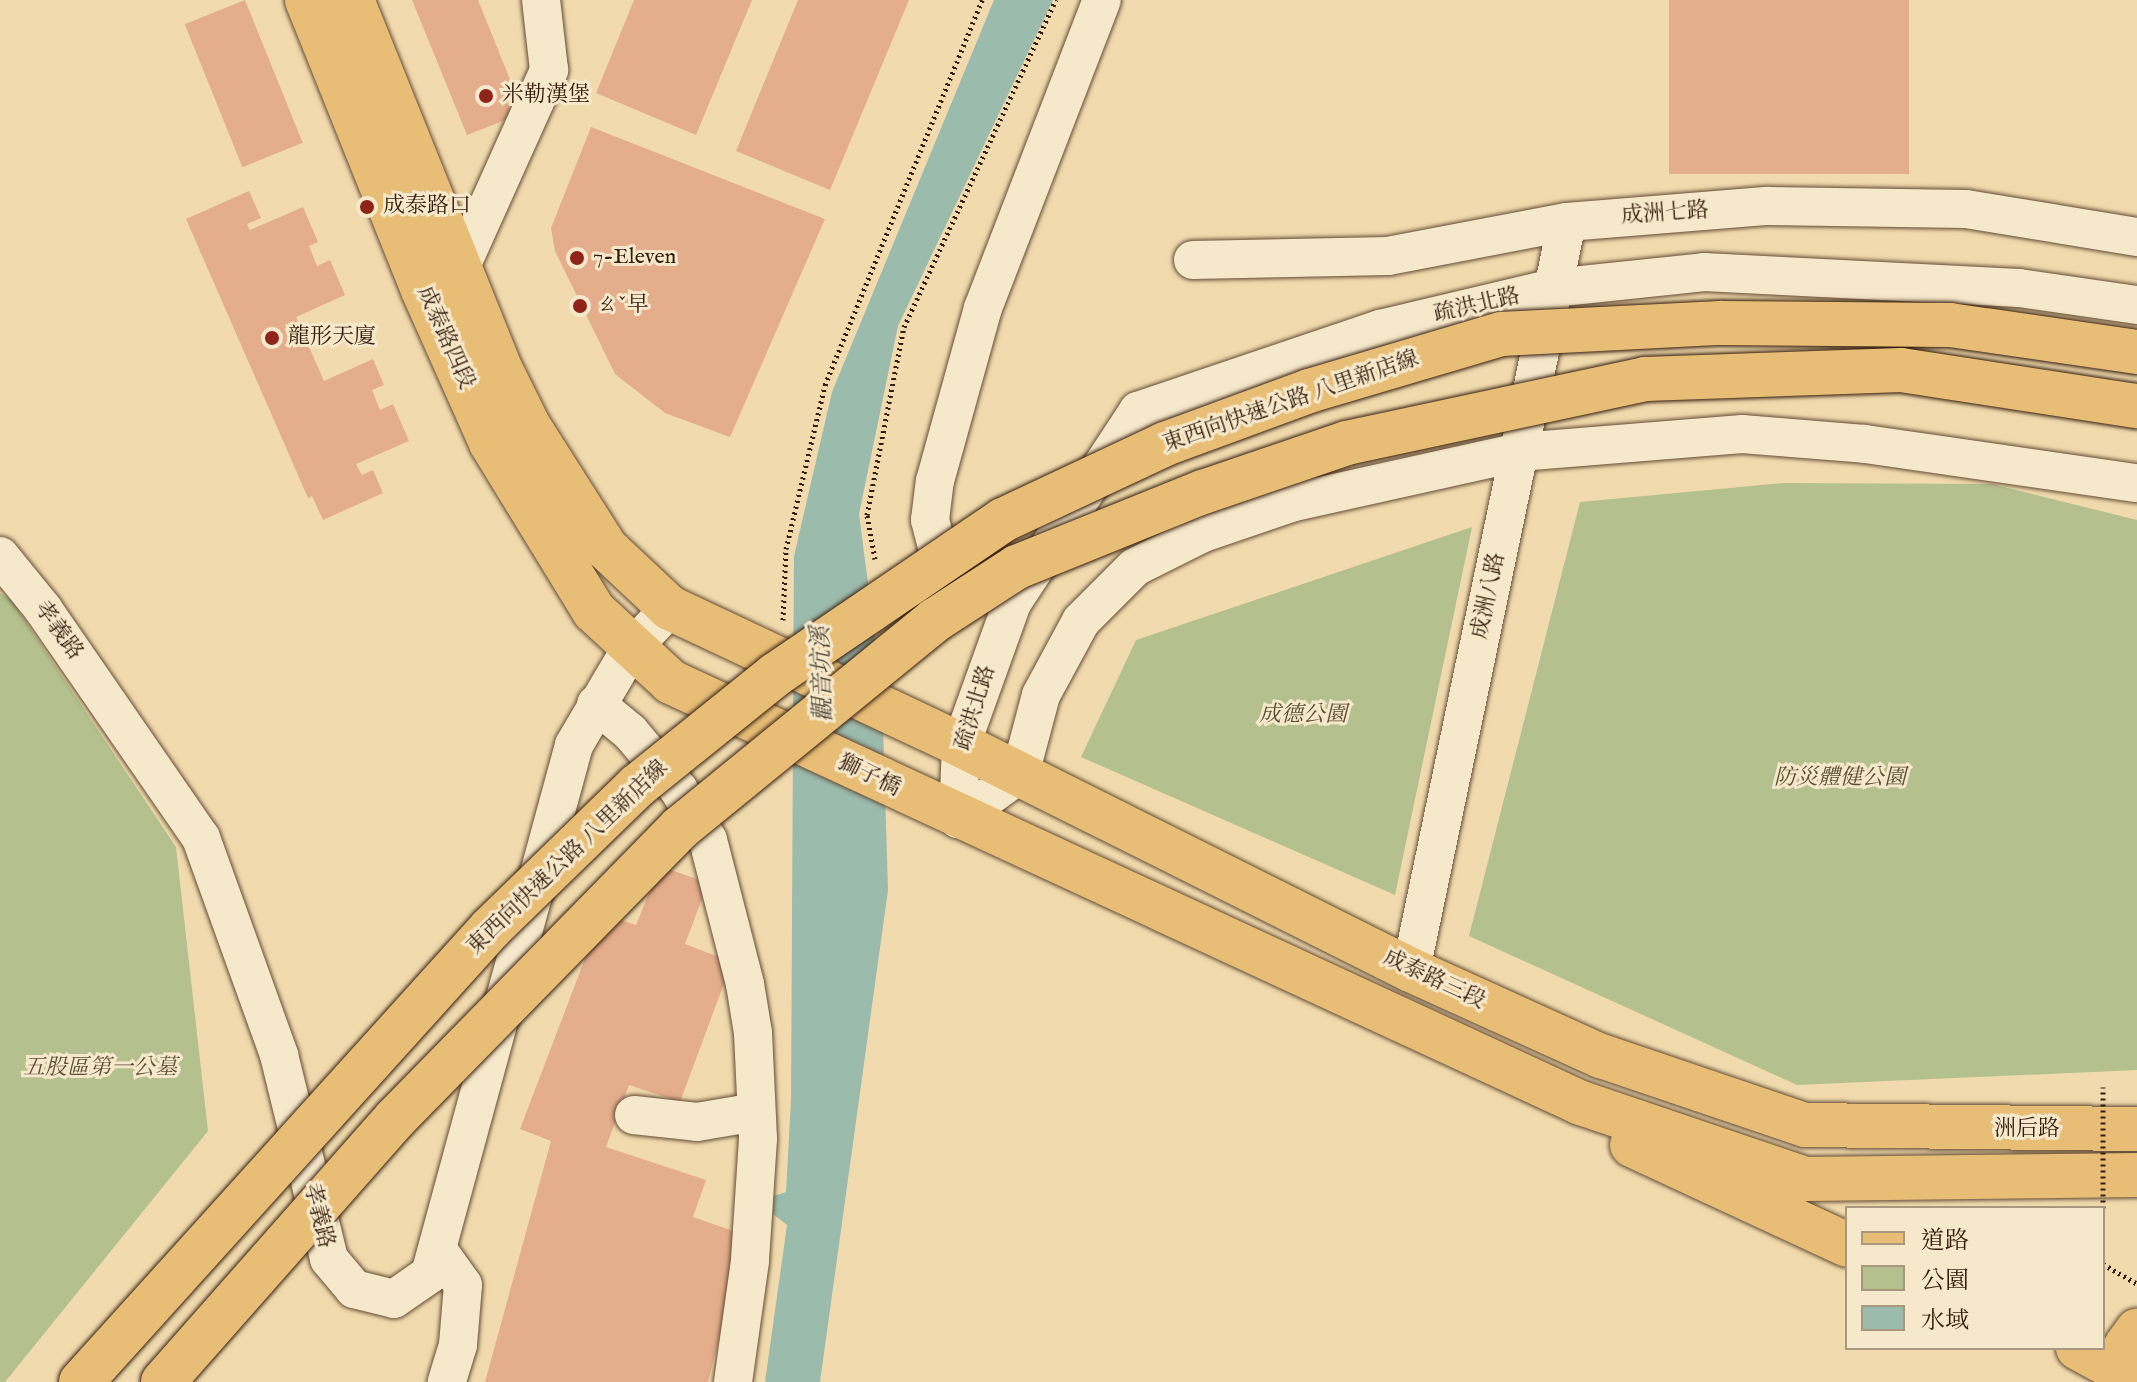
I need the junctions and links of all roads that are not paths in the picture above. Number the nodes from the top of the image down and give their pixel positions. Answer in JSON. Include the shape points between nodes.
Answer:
{"nodes":[{"id":1,"x":307,"y":0,"type":"edge"},
{"id":2,"x":352,"y":0,"type":"edge"},
{"id":3,"x":541,"y":0,"type":"edge"},
{"id":4,"x":1102,"y":0,"type":"edge"},
{"id":5,"x":1567,"y":222,"type":"junction"},
{"id":6,"x":2137,"y":237,"type":"edge"},
{"id":7,"x":1193,"y":260,"type":"dead end"},
{"id":8,"x":462,"y":264,"type":"junction"},
{"id":9,"x":1553,"y":288,"type":"junction"},
{"id":10,"x":423,"y":290,"type":"junction"},
{"id":11,"x":2137,"y":305,"type":"edge"},
{"id":12,"x":2137,"y":352,"type":"edge"},
{"id":13,"x":2137,"y":406,"type":"edge"},
{"id":14,"x":1519,"y":452,"type":"junction"},
{"id":15,"x":2137,"y":483,"type":"edge"},
{"id":16,"x":0,"y":556,"type":"edge"},
{"id":17,"x":1012,"y":603,"type":"junction"},
{"id":18,"x":670,"y":608,"type":"junction"},
{"id":19,"x":630,"y":650,"type":"junction"},
{"id":20,"x":596,"y":704,"type":"junction"},
{"id":21,"x":961,"y":745,"type":"junction"},
{"id":22,"x":1020,"y":774,"type":"junction"},
{"id":23,"x":958,"y":819,"type":"junction"},
{"id":24,"x":1411,"y":970,"type":"junction"},
{"id":25,"x":1443,"y":1043,"type":"junction"},
{"id":26,"x":756,"y":1112,"type":"junction"},
{"id":27,"x":634,"y":1115,"type":"dead end"},
{"id":28,"x":2130,"y":1128,"type":"edge"},
{"id":29,"x":1917,"y":1130,"type":"junction"},
{"id":30,"x":2124,"y":1186,"type":"edge"},
{"id":31,"x":1967,"y":1194,"type":"edge"},
{"id":32,"x":1845,"y":1244,"type":"edge"},
{"id":33,"x":438,"y":1250,"type":"junction"},
{"id":34,"x":2105,"y":1348,"type":"edge"},
{"id":35,"x":2128,"y":1348,"type":"edge"},
{"id":36,"x":81,"y":1382,"type":"edge"},
{"id":37,"x":163,"y":1382,"type":"edge"},
{"id":38,"x":447,"y":1382,"type":"edge"},
{"id":39,"x":733,"y":1382,"type":"edge"}],
"edges":[{"from":1,"to":10,"type":"main road","name":"成泰路四段"},
{"from":2,"to":8,"type":"main road","name":"成泰路四段"},
{"from":3,"to":8,"type":"street","via":[[549,70]]},
{"from":4,"to":17,"type":"street","via":[[983,308],[935,481],[930,520],[944,574]]},
{"from":5,"to":6,"type":"street","name":"成洲七路","via":[[1768,206],[1966,209]]},
{"from":5,"to":7,"type":"street","name":"成洲七路","via":[[1388,256]]},
{"from":5,"to":9,"type":"street","name":"成洲八路"},
{"from":8,"to":10,"type":"street"},
{"from":8,"to":18,"type":"main road","name":"成泰路四段","via":[[498,364],[528,425],[606,548]]},
{"from":9,"to":11,"type":"street","name":"疏洪北路","via":[[1704,272],[2019,288]]},
{"from":9,"to":14,"type":"street","name":"成洲八路"},
{"from":9,"to":17,"type":"street","name":"疏洪北路","via":[[1380,329],[1138,411]]},
{"from":10,"to":19,"type":"main road","name":"成泰路四段","via":[[491,443],[594,611]]},
{"from":12,"to":36,"type":"main road","name":"東西向快速公路 八里新店線","bridge":true,"via":[[1950,325],[1721,323],[1501,334],[1309,391],[1165,444],[1003,520],[775,675],[637,786],[491,928]]},
{"from":13,"to":37,"type":"main road","bridge":true,"via":[[1901,370],[1645,379],[1347,443],[1203,492],[1017,567],[922,629],[680,828],[395,1119]]},
{"from":14,"to":15,"type":"street","via":[[1742,434],[1865,444]]},
{"from":14,"to":22,"type":"street","via":[[1294,502],[1203,533],[1135,567],[1081,621],[1041,695]]},
{"from":14,"to":24,"type":"street","name":"成洲八路"},
{"from":16,"to":33,"type":"street","name":"孝義路","via":[[43,609],[201,838],[279,1055],[329,1259],[354,1289],[394,1299],[430,1274]]},
{"from":17,"to":21,"type":"street","name":"疏洪北路"},
{"from":18,"to":19,"type":"street","name":"孝義路"},
{"from":18,"to":21,"type":"main road","name":"成泰路三段","bridge":true,"via":[[767,636]]},
{"from":19,"to":20,"type":"street","name":"孝義路"},
{"from":19,"to":23,"type":"main road","name":"獅子橋","via":[[671,682]]},
{"from":20,"to":26,"type":"street","via":[[630,732],[679,790],[708,840],[747,996]]},
{"from":20,"to":33,"type":"street","name":"孝義路","via":[[574,745]]},
{"from":21,"to":22,"type":"main road","name":"成泰路三段"},
{"from":21,"to":23,"type":"street","name":"疏洪北路"},
{"from":22,"to":23,"type":"street"},
{"from":22,"to":24,"type":"main road","name":"成泰路三段"},
{"from":23,"to":25,"type":"main road"},
{"from":24,"to":29,"type":"main road","name":"成泰路三段","via":[[1601,1056],[1805,1125]]},
{"from":25,"to":31,"type":"main road","via":[[1581,1103],[1806,1179]]},
{"from":25,"to":32,"type":"main road","via":[[1577,1119]]},
{"from":26,"to":27,"type":"street","via":[[697,1122]]},
{"from":26,"to":39,"type":"street","via":[[750,1261]]},
{"from":28,"to":29,"type":"main road","name":"洲后路"},
{"from":29,"to":31,"type":"main road"},
{"from":30,"to":31,"type":"main road"},
{"from":33,"to":38,"type":"street","via":[[463,1285],[458,1345]]},
{"from":34,"to":35,"type":"main road"}]}
